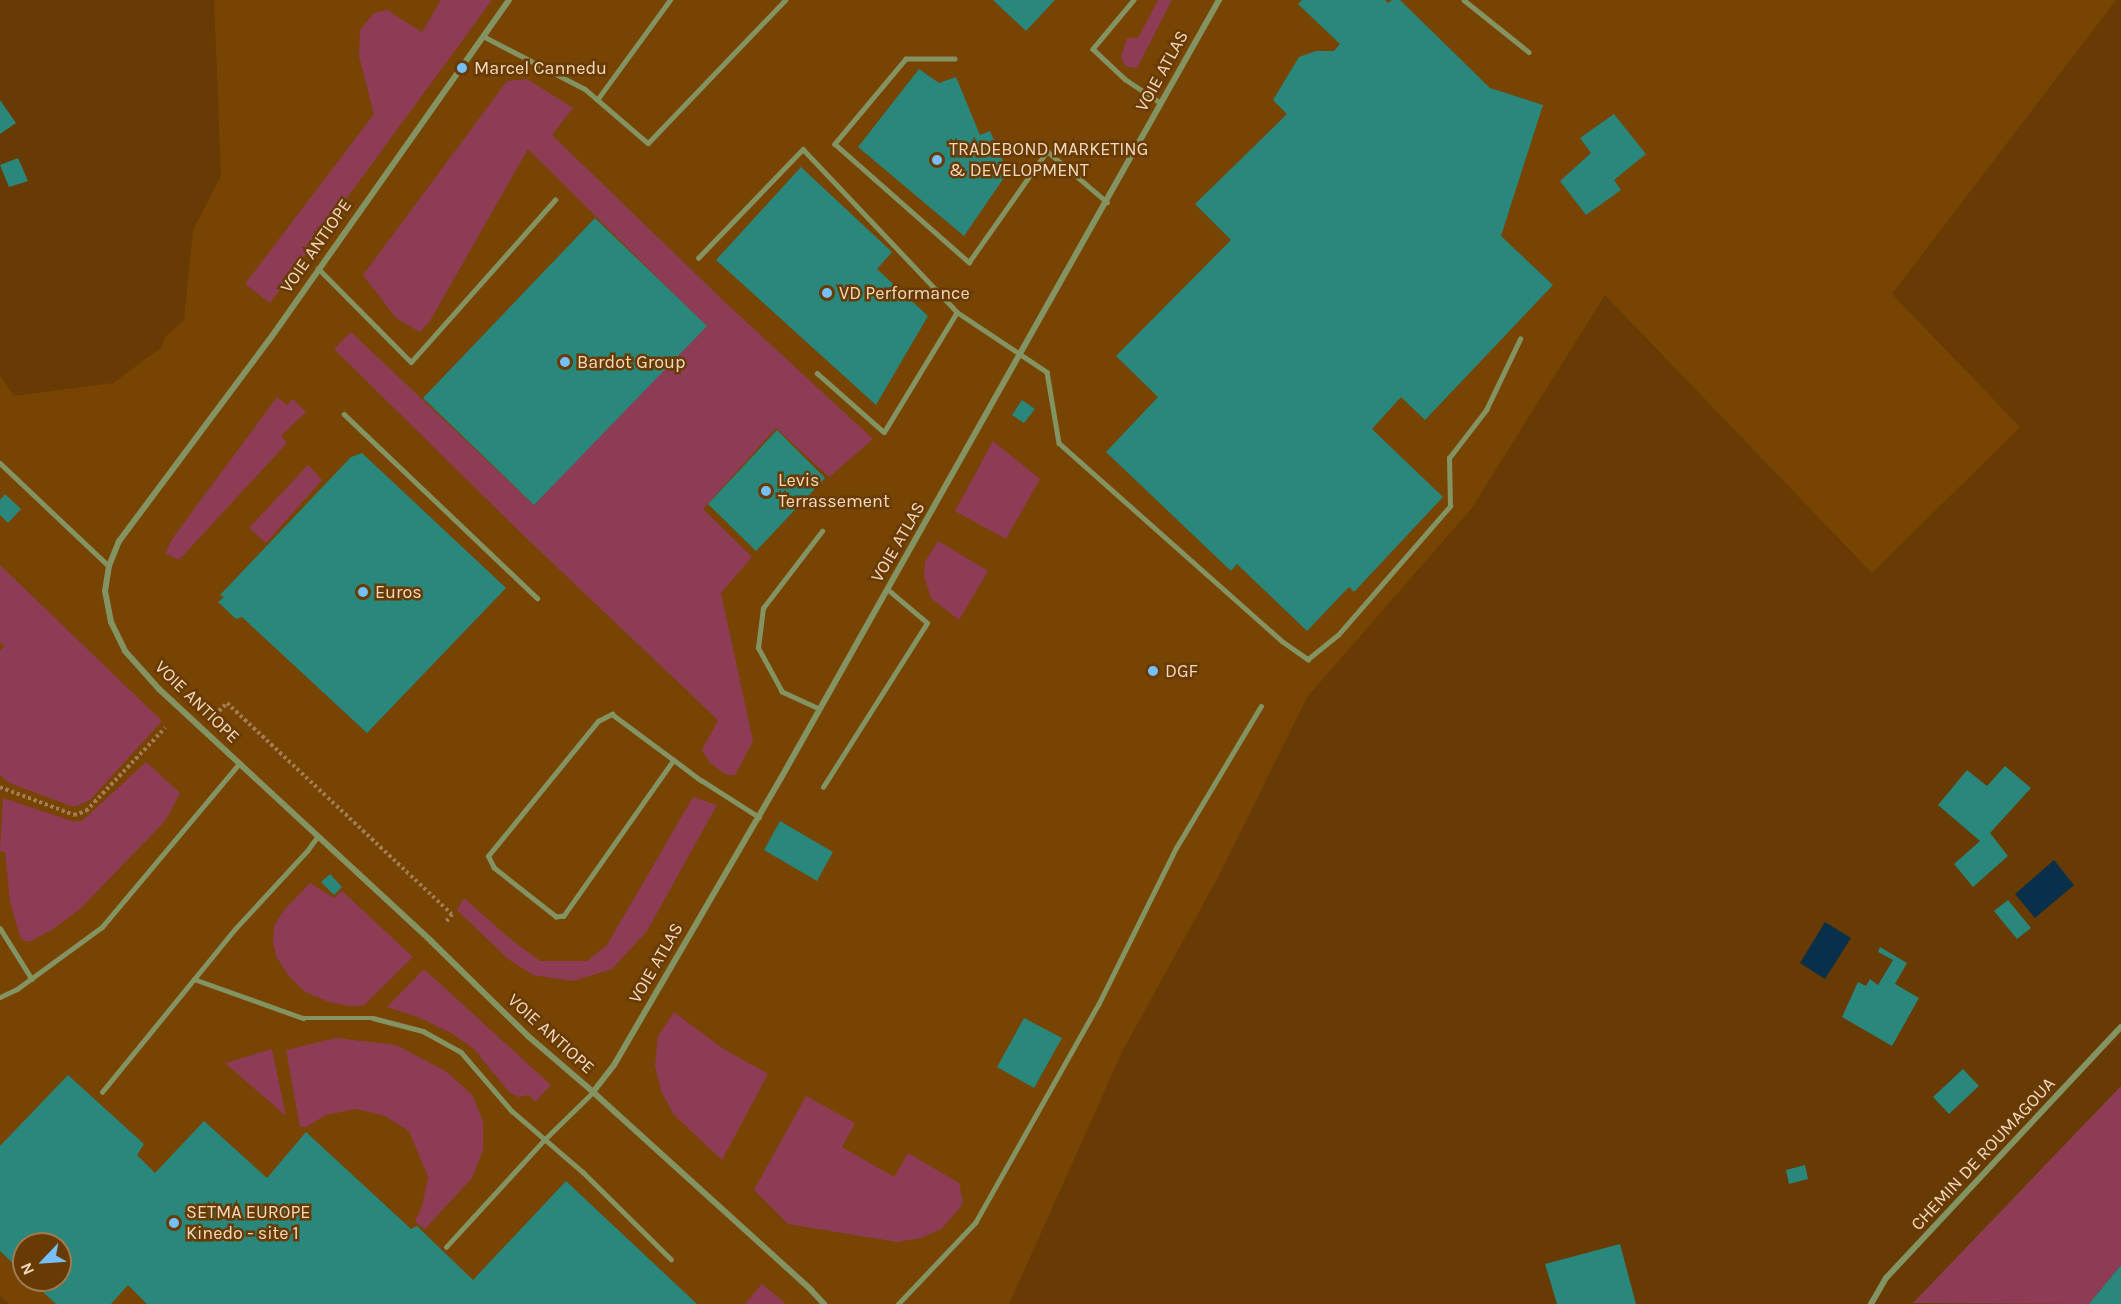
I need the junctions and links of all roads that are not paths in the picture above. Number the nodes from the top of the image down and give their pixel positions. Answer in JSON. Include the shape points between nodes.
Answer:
{"nodes":[{"id":1,"x":509,"y":0,"type":"edge"},
{"id":2,"x":670,"y":0,"type":"edge"},
{"id":3,"x":785,"y":0,"type":"edge"},
{"id":4,"x":1134,"y":0,"type":"edge"},
{"id":5,"x":1219,"y":0,"type":"edge"},
{"id":6,"x":1464,"y":0,"type":"edge"},
{"id":7,"x":483,"y":36,"type":"junction"},
{"id":8,"x":1529,"y":52,"type":"dead end"},
{"id":9,"x":955,"y":59,"type":"dead end"},
{"id":10,"x":597,"y":100,"type":"junction"},
{"id":11,"x":1161,"y":103,"type":"junction"},
{"id":12,"x":555,"y":200,"type":"dead end"},
{"id":13,"x":1107,"y":202,"type":"junction"},
{"id":14,"x":698,"y":258,"type":"dead end"},
{"id":15,"x":318,"y":268,"type":"junction"},
{"id":16,"x":957,"y":312,"type":"junction"},
{"id":17,"x":1520,"y":339,"type":"dead end"},
{"id":18,"x":1020,"y":355,"type":"junction"},
{"id":19,"x":817,"y":374,"type":"dead end"},
{"id":20,"x":344,"y":414,"type":"dead end"},
{"id":21,"x":0,"y":463,"type":"edge"},
{"id":22,"x":822,"y":531,"type":"dead end"},
{"id":23,"x":109,"y":566,"type":"junction"},
{"id":24,"x":888,"y":590,"type":"junction"},
{"id":25,"x":537,"y":598,"type":"dead end"},
{"id":26,"x":1261,"y":706,"type":"dead end"},
{"id":27,"x":819,"y":709,"type":"junction"},
{"id":28,"x":674,"y":760,"type":"junction"},
{"id":29,"x":240,"y":764,"type":"junction"},
{"id":30,"x":823,"y":787,"type":"dead end"},
{"id":31,"x":759,"y":817,"type":"junction"},
{"id":32,"x":317,"y":837,"type":"junction"},
{"id":33,"x":0,"y":928,"type":"edge"},
{"id":34,"x":32,"y":979,"type":"junction"},
{"id":35,"x":194,"y":979,"type":"junction"},
{"id":36,"x":0,"y":998,"type":"edge"},
{"id":37,"x":2121,"y":1027,"type":"edge"},
{"id":38,"x":102,"y":1092,"type":"dead end"},
{"id":39,"x":593,"y":1092,"type":"junction"},
{"id":40,"x":545,"y":1139,"type":"junction"},
{"id":41,"x":446,"y":1247,"type":"dead end"},
{"id":42,"x":672,"y":1259,"type":"dead end"},
{"id":43,"x":824,"y":1304,"type":"edge"},
{"id":44,"x":898,"y":1304,"type":"edge"},
{"id":45,"x":1870,"y":1304,"type":"edge"}],
"edges":[{"from":1,"to":7,"type":"street","name":"VOIE ANTIOPE"},
{"from":2,"to":10,"type":"lane"},
{"from":3,"to":10,"type":"lane","via":[[648,143]]},
{"from":4,"to":11,"type":"lane","via":[[1093,49],[1125,80]]},
{"from":5,"to":11,"type":"street","name":"VOIE ATLAS"},
{"from":6,"to":8,"type":"lane"},
{"from":7,"to":10,"type":"lane","via":[[585,89]]},
{"from":7,"to":15,"type":"street","name":"VOIE ANTIOPE"},
{"from":9,"to":13,"type":"lane","via":[[906,59],[835,144],[969,262],[1047,151]]},
{"from":11,"to":13,"type":"street","name":"VOIE ATLAS"},
{"from":12,"to":15,"type":"lane","via":[[411,363]]},
{"from":13,"to":18,"type":"street","name":"VOIE ATLAS"},
{"from":14,"to":16,"type":"lane","via":[[803,149]]},
{"from":15,"to":23,"type":"street","name":"VOIE ANTIOPE","via":[[126,531]]},
{"from":16,"to":18,"type":"lane"},
{"from":16,"to":19,"type":"lane","via":[[884,432]]},
{"from":17,"to":18,"type":"lane","via":[[1486,410],[1449,458],[1450,506],[1338,635],[1308,659],[1282,641],[1059,442],[1047,372]]},
{"from":18,"to":24,"type":"street","name":"VOIE ATLAS"},
{"from":20,"to":25,"type":"lane"},
{"from":21,"to":23,"type":"lane"},
{"from":22,"to":27,"type":"lane","via":[[763,608],[758,648],[782,692]]},
{"from":23,"to":29,"type":"street","name":"VOIE ANTIOPE","via":[[105,591],[111,622],[125,651],[159,689]]},
{"from":24,"to":27,"type":"street","name":"VOIE ATLAS"},
{"from":24,"to":30,"type":"lane","via":[[927,623]]},
{"from":26,"to":44,"type":"lane","via":[[1176,848],[1098,1005],[975,1223]]},
{"from":27,"to":31,"type":"street","name":"VOIE ATLAS"},
{"from":28,"to":28,"type":"lane","via":[[612,714],[598,721],[488,856],[494,868],[556,917],[564,916]]},
{"from":28,"to":31,"type":"lane"},
{"from":29,"to":32,"type":"street","name":"VOIE ANTIOPE"},
{"from":29,"to":34,"type":"lane","via":[[102,927]]},
{"from":31,"to":39,"type":"street","name":"VOIE ATLAS","via":[[614,1065]]},
{"from":32,"to":35,"type":"lane"},
{"from":32,"to":39,"type":"street","name":"VOIE ANTIOPE"},
{"from":33,"to":34,"type":"lane"},
{"from":34,"to":36,"type":"lane"},
{"from":35,"to":38,"type":"lane"},
{"from":35,"to":40,"type":"lane","via":[[303,1018],[373,1018],[423,1031],[461,1052],[512,1111]]},
{"from":37,"to":45,"type":"street","name":"CHEMIN DE ROUMAGOUA","via":[[1886,1278]]},
{"from":39,"to":40,"type":"lane"},
{"from":39,"to":43,"type":"street","name":"VOIE ANTIOPE"},
{"from":40,"to":41,"type":"lane"},
{"from":40,"to":42,"type":"lane"}]}
